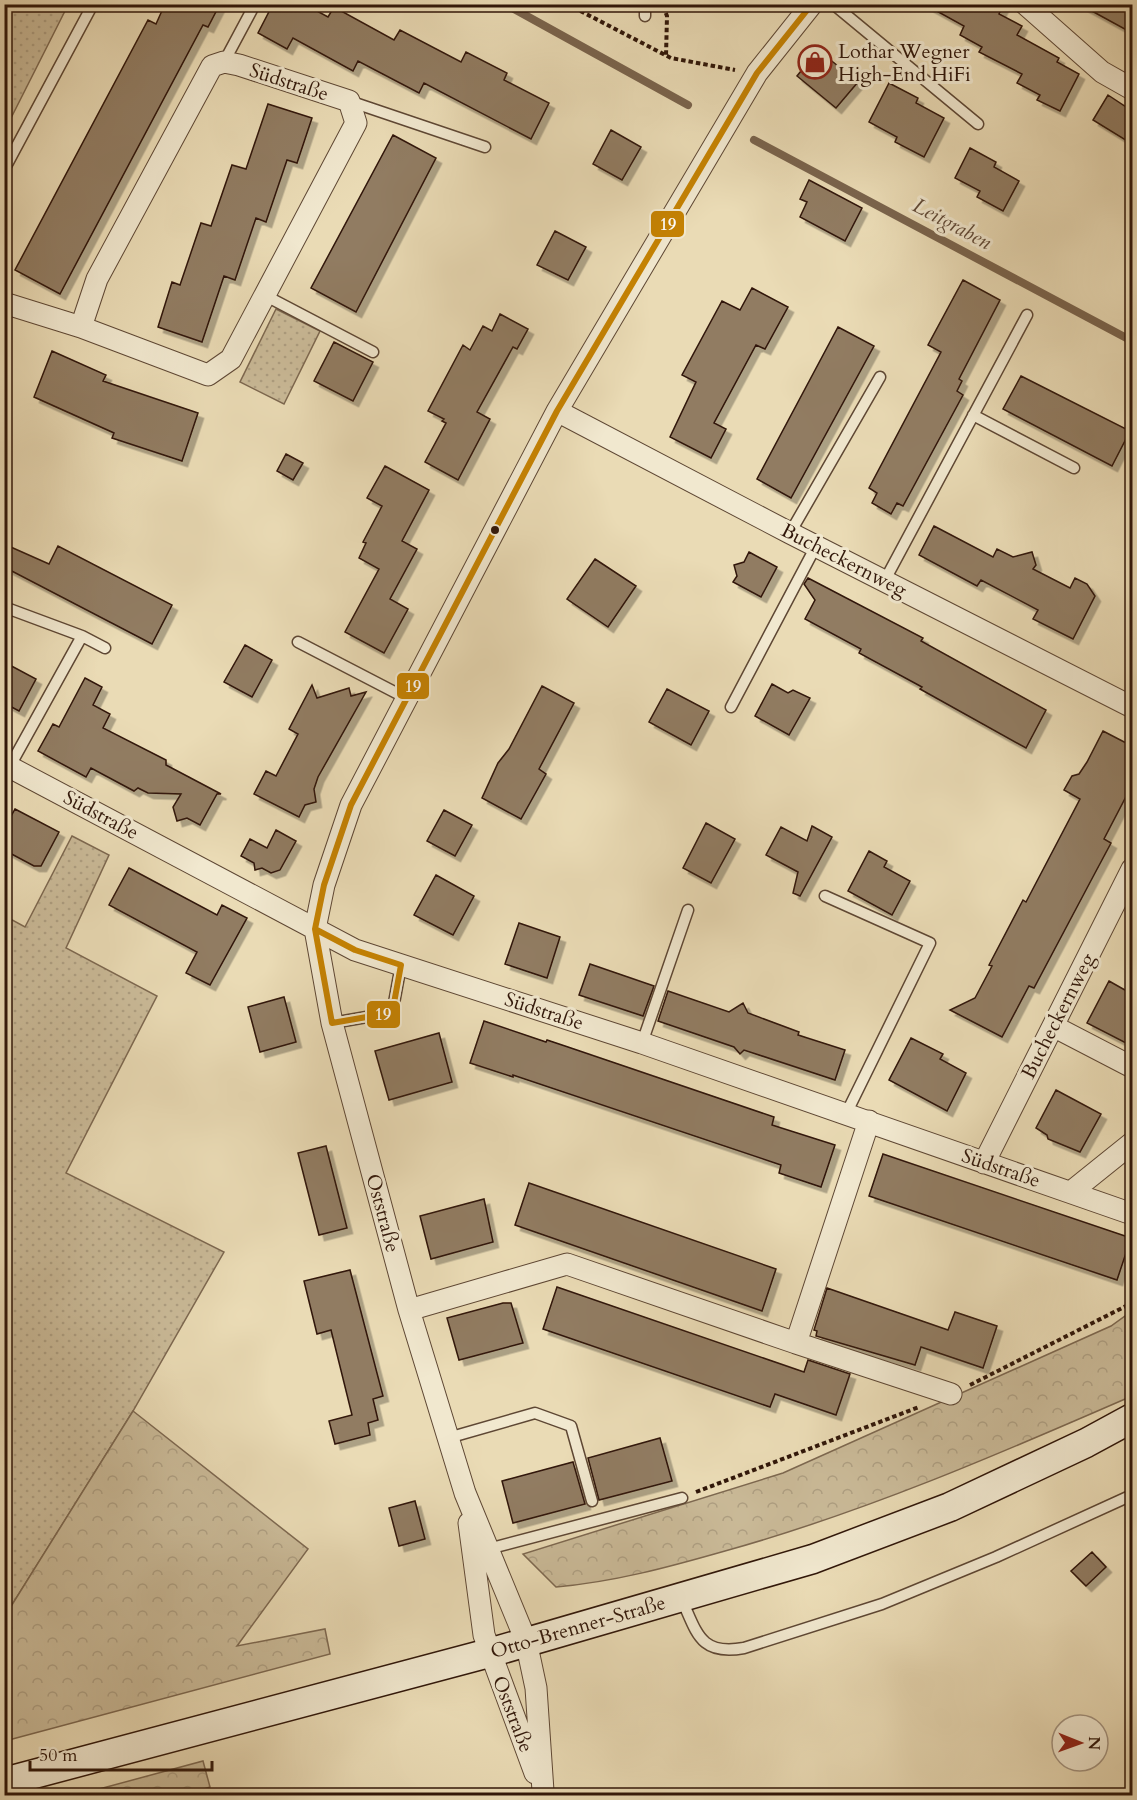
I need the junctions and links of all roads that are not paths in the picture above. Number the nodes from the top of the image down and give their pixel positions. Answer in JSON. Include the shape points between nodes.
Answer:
{"nodes":[{"id":1,"x":93,"y":4,"type":"edge"},
{"id":2,"x":255,"y":4,"type":"edge"},
{"id":3,"x":812,"y":4,"type":"edge"},
{"id":4,"x":832,"y":4,"type":"edge"},
{"id":5,"x":1024,"y":4,"type":"edge"},
{"id":6,"x":224,"y":62,"type":"junction"},
{"id":7,"x":1132,"y":89,"type":"edge"},
{"id":8,"x":349,"y":101,"type":"junction"},
{"id":9,"x":978,"y":124,"type":"dead end"},
{"id":10,"x":485,"y":147,"type":"dead end"},
{"id":11,"x":4,"y":170,"type":"edge"},
{"id":12,"x":266,"y":296,"type":"junction"},
{"id":13,"x":4,"y":303,"type":"edge"},
{"id":14,"x":1027,"y":315,"type":"dead end"},
{"id":15,"x":81,"y":327,"type":"junction"},
{"id":16,"x":373,"y":352,"type":"dead end"},
{"id":17,"x":880,"y":377,"type":"dead end"},
{"id":18,"x":557,"y":411,"type":"junction"},
{"id":19,"x":973,"y":415,"type":"junction"},
{"id":20,"x":1074,"y":468,"type":"dead end"},
{"id":21,"x":790,"y":533,"type":"junction"},
{"id":22,"x":816,"y":546,"type":"junction"},
{"id":23,"x":885,"y":580,"type":"junction"},
{"id":24,"x":4,"y":607,"type":"edge"},
{"id":25,"x":82,"y":636,"type":"junction"},
{"id":26,"x":298,"y":642,"type":"dead end"},
{"id":27,"x":105,"y":648,"type":"dead end"},
{"id":28,"x":406,"y":698,"type":"junction"},
{"id":29,"x":731,"y":707,"type":"dead end"},
{"id":30,"x":1132,"y":707,"type":"edge"},
{"id":31,"x":7,"y":765,"type":"edge"},
{"id":32,"x":1132,"y":869,"type":"edge"},
{"id":33,"x":825,"y":896,"type":"dead end"},
{"id":34,"x":688,"y":910,"type":"dead end"},
{"id":35,"x":315,"y":929,"type":"junction"},
{"id":36,"x":401,"y":965,"type":"junction"},
{"id":37,"x":332,"y":1023,"type":"junction"},
{"id":38,"x":1053,"y":1026,"type":"junction"},
{"id":39,"x":642,"y":1043,"type":"junction"},
{"id":40,"x":1132,"y":1067,"type":"edge"},
{"id":41,"x":846,"y":1113,"type":"junction"},
{"id":42,"x":869,"y":1121,"type":"junction"},
{"id":43,"x":1132,"y":1143,"type":"edge"},
{"id":44,"x":984,"y":1163,"type":"junction"},
{"id":45,"x":1071,"y":1192,"type":"junction"},
{"id":46,"x":1132,"y":1214,"type":"edge"},
{"id":47,"x":409,"y":1310,"type":"junction"},
{"id":48,"x":796,"y":1343,"type":"junction"},
{"id":49,"x":951,"y":1394,"type":"dead end"},
{"id":50,"x":1132,"y":1418,"type":"edge"},
{"id":51,"x":448,"y":1438,"type":"junction"},
{"id":52,"x":465,"y":1493,"type":"junction"},
{"id":53,"x":1132,"y":1495,"type":"edge"},
{"id":54,"x":682,"y":1498,"type":"dead end"},
{"id":55,"x":592,"y":1501,"type":"dead end"},
{"id":56,"x":488,"y":1549,"type":"junction"},
{"id":57,"x":681,"y":1598,"type":"junction"},
{"id":58,"x":526,"y":1641,"type":"junction"},
{"id":59,"x":489,"y":1653,"type":"junction"},
{"id":60,"x":4,"y":1782,"type":"edge"},
{"id":61,"x":543,"y":1793,"type":"edge"}],
"edges":[{"from":1,"to":11,"type":"lane"},
{"from":2,"to":6,"type":"lane"},
{"from":3,"to":18,"type":"street","via":[[757,73]]},
{"from":4,"to":9,"type":"lane"},
{"from":5,"to":7,"type":"street","via":[[1102,72]]},
{"from":6,"to":8,"type":"street","name":"Südstraße"},
{"from":6,"to":15,"type":"street","name":"Südstraße","via":[[212,66],[184,117],[97,279]]},
{"from":8,"to":10,"type":"lane"},
{"from":8,"to":12,"type":"street","name":"Südstraße","via":[[357,123]]},
{"from":12,"to":15,"type":"street","name":"Südstraße","via":[[231,359],[208,375]]},
{"from":12,"to":16,"type":"lane"},
{"from":13,"to":15,"type":"street","name":"Südstraße"},
{"from":14,"to":19,"type":"lane"},
{"from":17,"to":21,"type":"lane"},
{"from":18,"to":21,"type":"street","name":"Bucheckernweg"},
{"from":18,"to":28,"type":"street"},
{"from":19,"to":20,"type":"lane"},
{"from":19,"to":23,"type":"lane"},
{"from":21,"to":22,"type":"street","name":"Bucheckernweg"},
{"from":22,"to":23,"type":"street","name":"Bucheckernweg"},
{"from":22,"to":29,"type":"lane"},
{"from":23,"to":30,"type":"street","name":"Bucheckernweg"},
{"from":24,"to":25,"type":"lane"},
{"from":25,"to":27,"type":"lane"},
{"from":25,"to":31,"type":"lane"},
{"from":26,"to":28,"type":"lane"},
{"from":28,"to":35,"type":"street","via":[[351,805],[324,885]]},
{"from":31,"to":35,"type":"street","name":"Südstraße"},
{"from":32,"to":38,"type":"street","name":"Bucheckernweg"},
{"from":33,"to":41,"type":"lane","via":[[930,943]]},
{"from":34,"to":39,"type":"lane"},
{"from":35,"to":36,"type":"street","name":"Südstraße","via":[[355,950]]},
{"from":35,"to":37,"type":"street","name":"Oststraße"},
{"from":36,"to":37,"type":"lane","via":[[394,1003],[384,1014]]},
{"from":36,"to":39,"type":"street","name":"Südstraße"},
{"from":37,"to":47,"type":"street","name":"Oststraße"},
{"from":38,"to":40,"type":"street"},
{"from":38,"to":44,"type":"street","name":"Bucheckernweg"},
{"from":39,"to":41,"type":"street","name":"Südstraße"},
{"from":41,"to":42,"type":"street","name":"Südstraße"},
{"from":42,"to":44,"type":"street","name":"Südstraße"},
{"from":42,"to":48,"type":"street"},
{"from":43,"to":45,"type":"street"},
{"from":44,"to":45,"type":"street","name":"Südstraße"},
{"from":45,"to":46,"type":"street","name":"Südstraße"},
{"from":47,"to":48,"type":"street","via":[[567,1264]]},
{"from":47,"to":51,"type":"street","name":"Oststraße"},
{"from":48,"to":49,"type":"street"},
{"from":50,"to":57,"type":"main road","name":"Otto-Brenner-Straße","via":[[950,1507],[813,1558]]},
{"from":51,"to":52,"type":"street","name":"Oststraße"},
{"from":51,"to":55,"type":"lane","via":[[535,1413],[572,1426]]},
{"from":52,"to":56,"type":"street","name":"Oststraße"},
{"from":52,"to":59,"type":"street","name":"Oststraße"},
{"from":53,"to":57,"type":"lane","via":[[882,1604],[744,1648],[712,1649],[700,1638]]},
{"from":54,"to":56,"type":"lane"},
{"from":56,"to":58,"type":"street","name":"Oststraße"},
{"from":57,"to":58,"type":"main road","name":"Otto-Brenner-Straße"},
{"from":58,"to":59,"type":"main road","name":"Otto-Brenner-Straße"},
{"from":58,"to":61,"type":"street","name":"Oststraße","via":[[536,1688]]},
{"from":59,"to":60,"type":"main road","name":"Otto-Brenner-Straße"},
{"from":59,"to":61,"type":"street","name":"Oststraße"}]}
